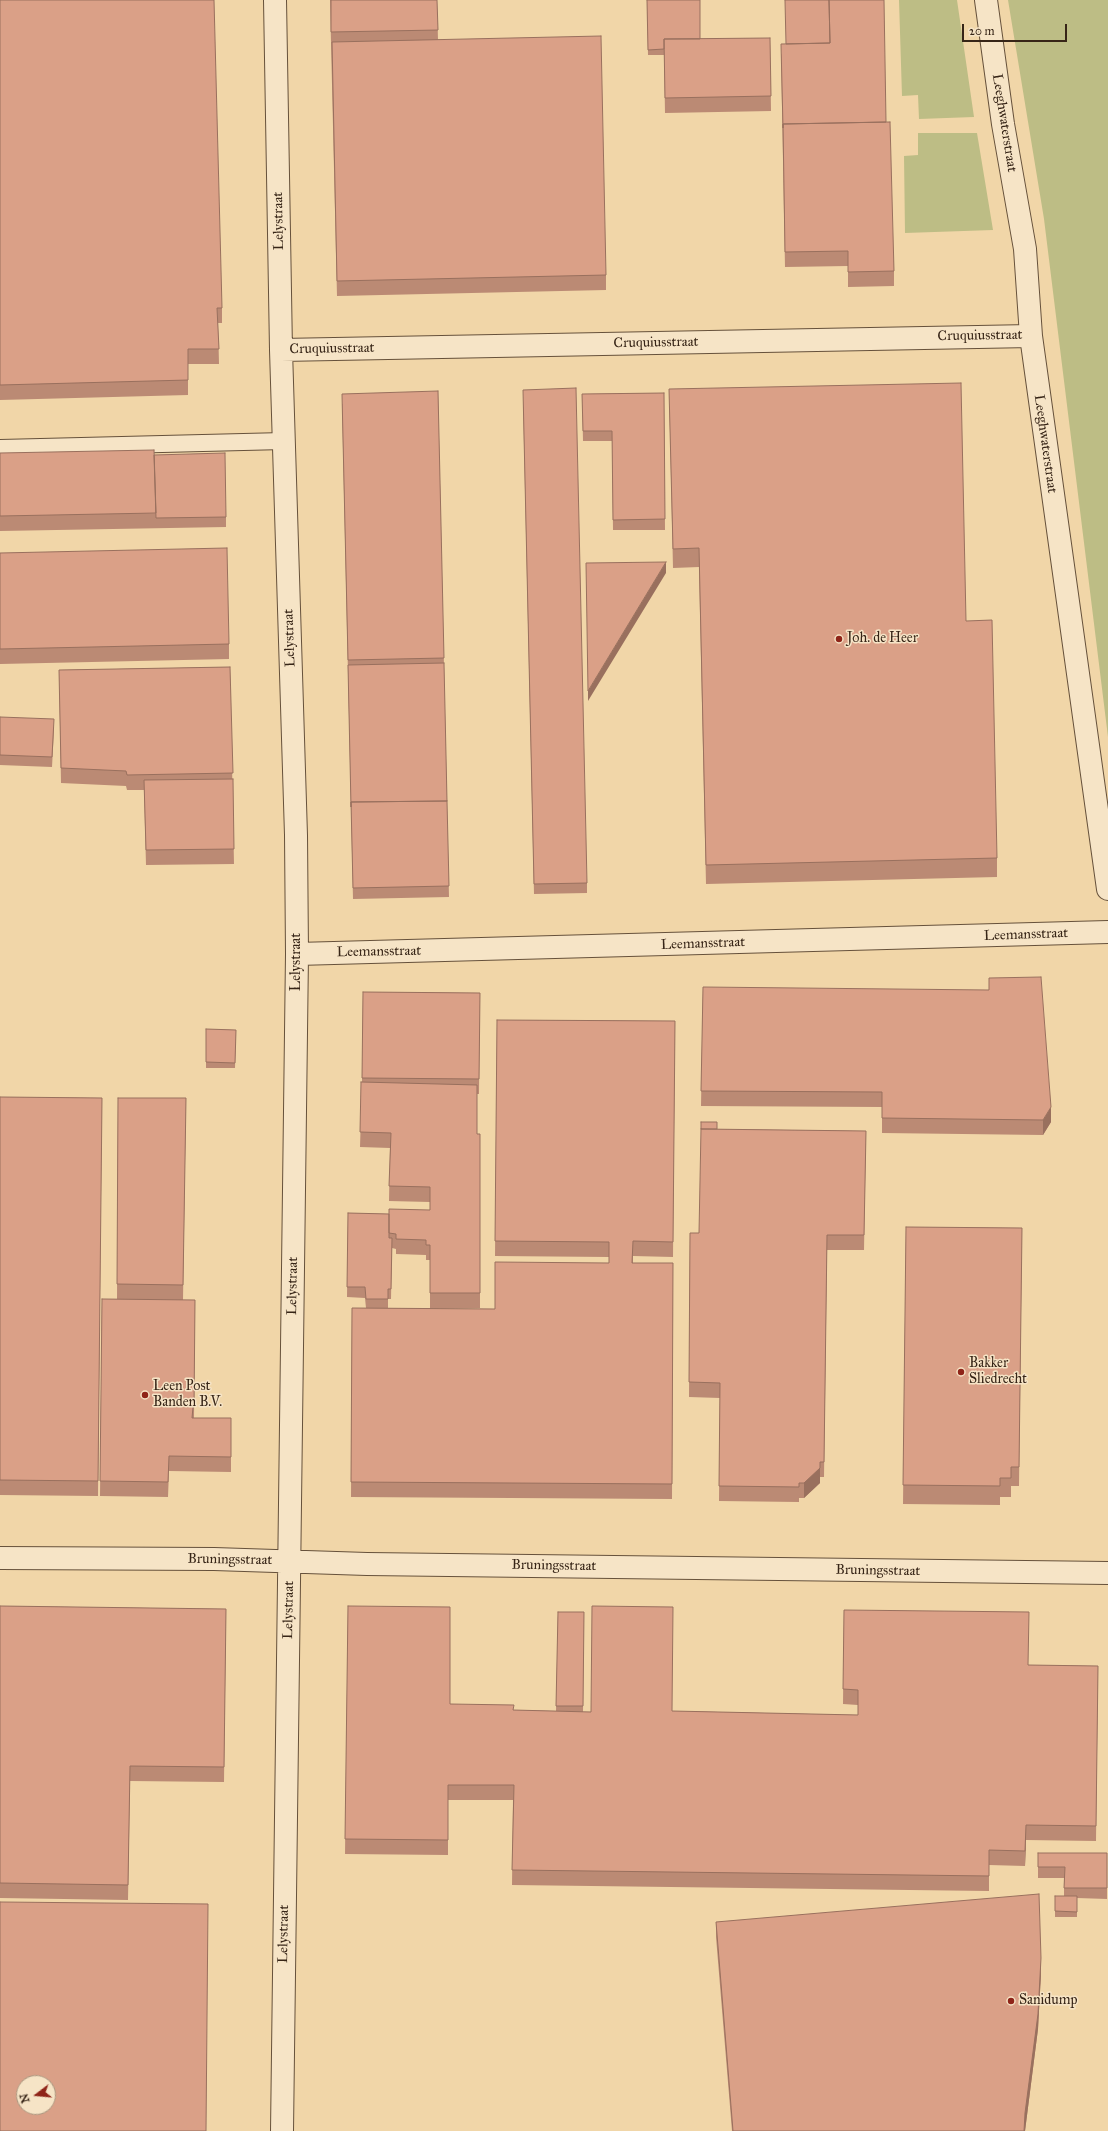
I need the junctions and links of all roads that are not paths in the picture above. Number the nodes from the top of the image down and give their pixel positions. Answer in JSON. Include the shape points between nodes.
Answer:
{"nodes":[{"id":1,"x":275,"y":0,"type":"edge"},
{"id":2,"x":986,"y":0,"type":"edge"},
{"id":3,"x":1030,"y":336,"type":"junction"},
{"id":4,"x":281,"y":350,"type":"junction"},
{"id":5,"x":284,"y":441,"type":"junction"},
{"id":6,"x":0,"y":448,"type":"edge"},
{"id":7,"x":1108,"y":888,"type":"edge"},
{"id":8,"x":1108,"y":932,"type":"edge"},
{"id":9,"x":297,"y":954,"type":"junction"},
{"id":10,"x":0,"y":1558,"type":"edge"},
{"id":11,"x":290,"y":1561,"type":"junction"},
{"id":12,"x":1108,"y":1572,"type":"edge"},
{"id":13,"x":282,"y":2131,"type":"edge"}],
"edges":[{"from":1,"to":4,"type":"street","name":"Lelystraat"},
{"from":2,"to":3,"type":"street","name":"Leeghwaterstraat","via":[[1003,124],[1025,249]]},
{"from":3,"to":4,"type":"street","name":"Cruquiusstraat"},
{"from":3,"to":7,"type":"street","name":"Leeghwaterstraat"},
{"from":4,"to":5,"type":"street","name":"Lelystraat"},
{"from":5,"to":6,"type":"lane"},
{"from":5,"to":9,"type":"street","name":"Lelystraat","via":[[296,823]]},
{"from":8,"to":9,"type":"street","name":"Leemansstraat"},
{"from":9,"to":11,"type":"street","name":"Lelystraat"},
{"from":10,"to":11,"type":"street","name":"Bruningsstraat"},
{"from":11,"to":12,"type":"street","name":"Bruningsstraat","via":[[862,1571]]},
{"from":11,"to":13,"type":"street","name":"Lelystraat"}]}
